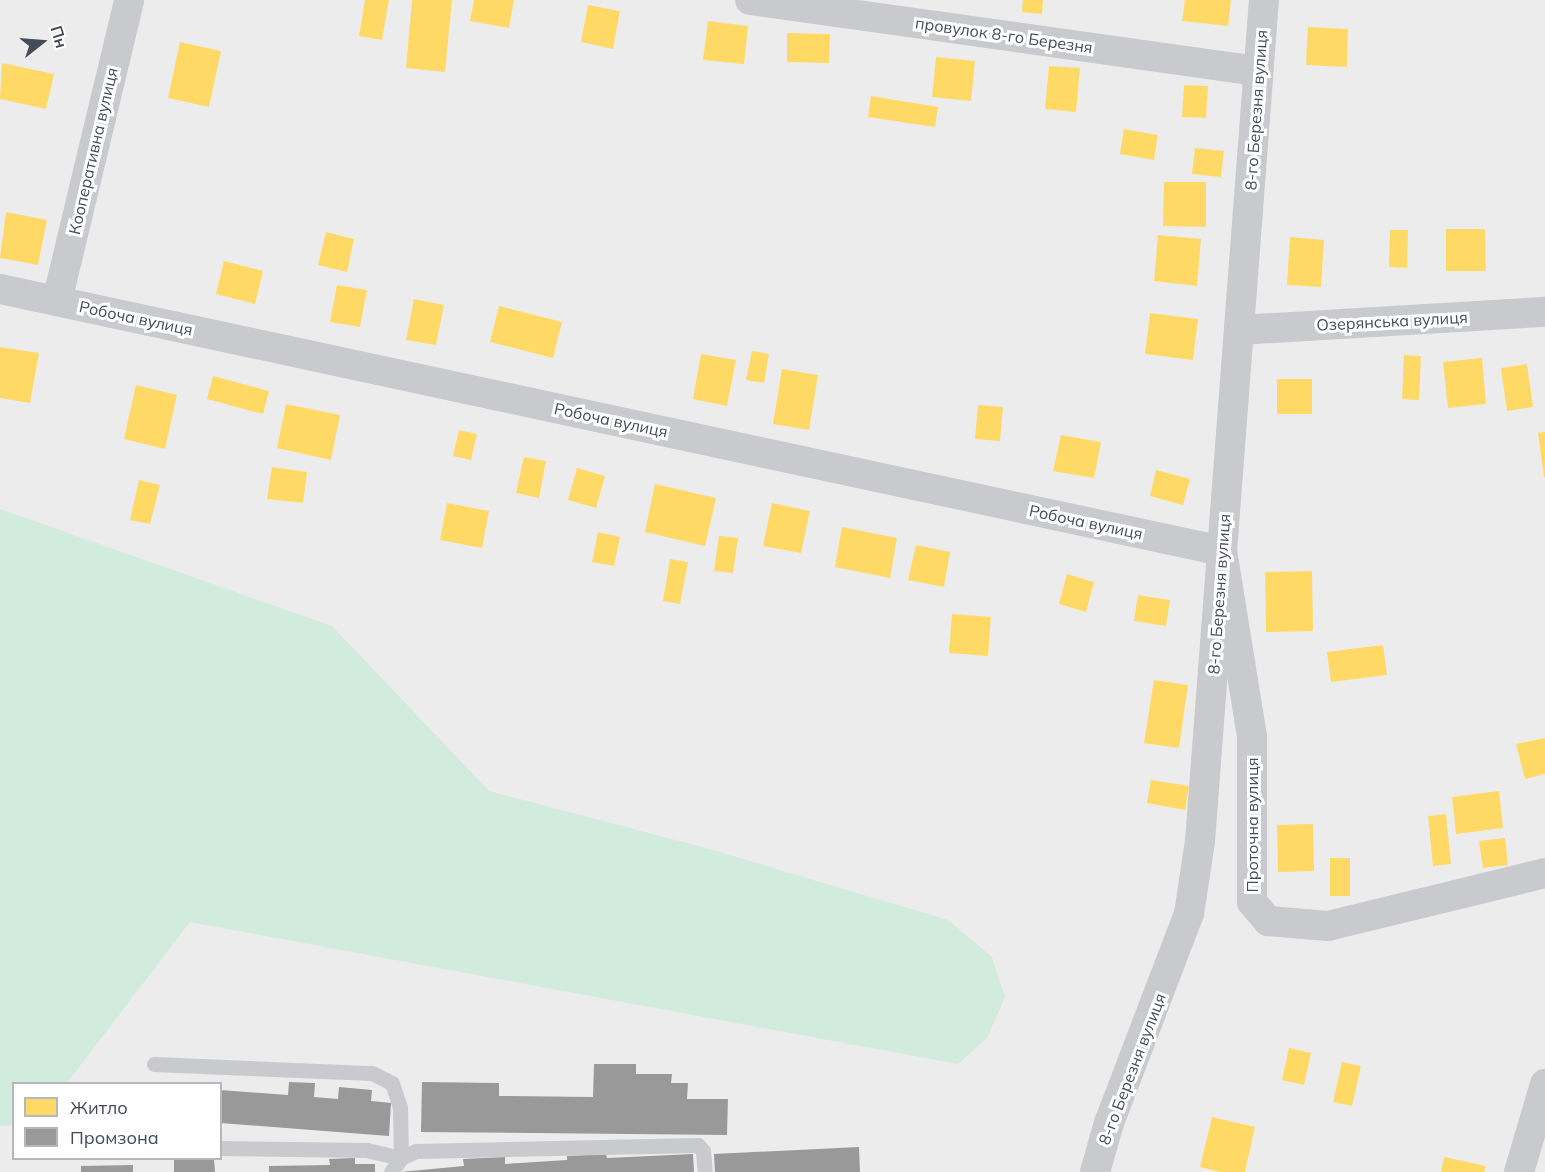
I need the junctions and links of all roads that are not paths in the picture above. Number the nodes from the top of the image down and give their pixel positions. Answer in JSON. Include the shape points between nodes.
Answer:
{"nodes":[{"id":1,"x":129,"y":0,"type":"edge"},
{"id":2,"x":750,"y":0,"type":"edge"},
{"id":3,"x":1264,"y":0,"type":"edge"},
{"id":4,"x":1258,"y":71,"type":"junction"},
{"id":5,"x":0,"y":290,"type":"edge"},
{"id":6,"x":57,"y":301,"type":"junction"},
{"id":7,"x":1545,"y":312,"type":"edge"},
{"id":8,"x":1239,"y":330,"type":"junction"},
{"id":9,"x":1222,"y":551,"type":"junction"},
{"id":10,"x":1545,"y":873,"type":"edge"},
{"id":11,"x":154,"y":1064,"type":"dead end"},
{"id":12,"x":1545,"y":1084,"type":"edge"},
{"id":13,"x":222,"y":1148,"type":"edge"},
{"id":14,"x":401,"y":1158,"type":"junction"},
{"id":15,"x":391,"y":1172,"type":"edge"},
{"id":16,"x":705,"y":1172,"type":"edge"},
{"id":17,"x":1095,"y":1172,"type":"edge"},
{"id":18,"x":1519,"y":1172,"type":"edge"}],
"edges":[{"from":1,"to":6,"type":"street","name":"Кооперативна вулиця"},
{"from":2,"to":4,"type":"street","name":"провулок 8-го Березня"},
{"from":3,"to":4,"type":"street","name":"8-го Березня вулиця"},
{"from":4,"to":8,"type":"street","name":"8-го Березня вулиця"},
{"from":5,"to":6,"type":"street","name":"Робоча вулиця"},
{"from":6,"to":9,"type":"street","name":"Робоча вулиця"},
{"from":7,"to":8,"type":"street","name":"Озерянська вулиця"},
{"from":8,"to":9,"type":"street","name":"8-го Березня вулиця"},
{"from":9,"to":10,"type":"street","name":"Проточна вулиця","via":[[1252,736],[1252,902],[1268,921],[1328,926]]},
{"from":9,"to":17,"type":"street","name":"8-го Березня вулиця","via":[[1200,841],[1190,914],[1109,1123]]},
{"from":11,"to":14,"type":"lane","via":[[372,1073],[392,1083],[400,1107]]},
{"from":12,"to":18,"type":"street"},
{"from":13,"to":14,"type":"lane","via":[[367,1150]]},
{"from":14,"to":15,"type":"lane"},
{"from":14,"to":16,"type":"lane","via":[[416,1150],[698,1145],[703,1151]]}]}
